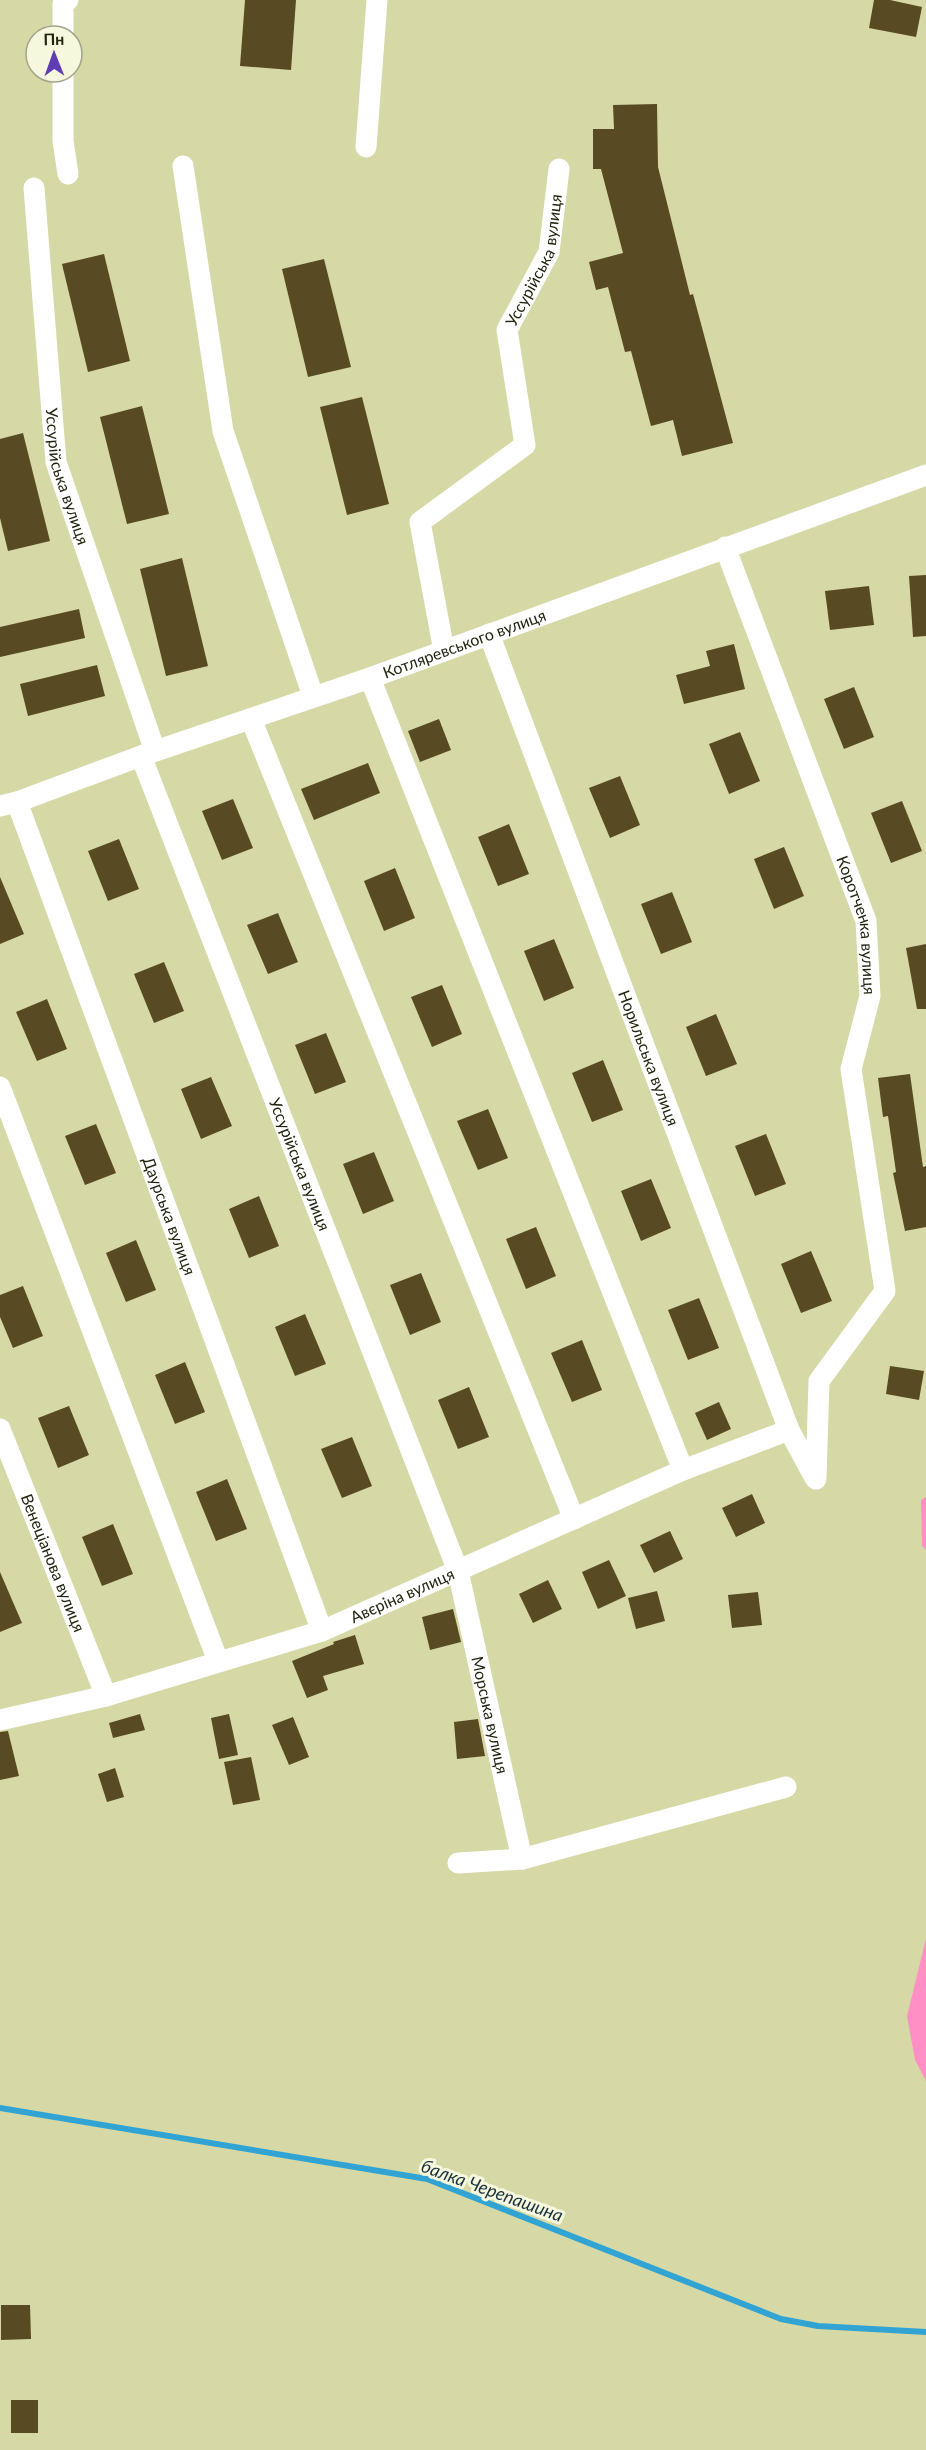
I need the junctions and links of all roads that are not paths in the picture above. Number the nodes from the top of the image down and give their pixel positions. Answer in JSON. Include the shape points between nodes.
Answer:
{"nodes":[{"id":1,"x":68,"y":0,"type":"edge"},
{"id":2,"x":377,"y":0,"type":"edge"},
{"id":3,"x":63,"y":24,"type":"edge"},
{"id":4,"x":63,"y":84,"type":"edge"},
{"id":5,"x":366,"y":147,"type":"dead end"},
{"id":6,"x":183,"y":166,"type":"dead end"},
{"id":7,"x":559,"y":169,"type":"dead end"},
{"id":8,"x":68,"y":174,"type":"dead end"},
{"id":9,"x":34,"y":188,"type":"dead end"},
{"id":10,"x":926,"y":475,"type":"edge"},
{"id":11,"x":725,"y":547,"type":"junction"},
{"id":12,"x":489,"y":634,"type":"junction"},
{"id":13,"x":444,"y":651,"type":"junction"},
{"id":14,"x":370,"y":678,"type":"junction"},
{"id":15,"x":313,"y":696,"type":"junction"},
{"id":16,"x":251,"y":719,"type":"junction"},
{"id":17,"x":148,"y":754,"type":"junction"},
{"id":18,"x":9,"y":804,"type":"edge"},
{"id":19,"x":0,"y":1087,"type":"edge"},
{"id":20,"x":0,"y":1429,"type":"edge"},
{"id":21,"x":789,"y":1430,"type":"junction"},
{"id":22,"x":683,"y":1470,"type":"junction"},
{"id":23,"x":816,"y":1479,"type":"joint"},
{"id":24,"x":574,"y":1519,"type":"junction"},
{"id":25,"x":458,"y":1571,"type":"junction"},
{"id":26,"x":322,"y":1631,"type":"junction"},
{"id":27,"x":218,"y":1661,"type":"junction"},
{"id":28,"x":106,"y":1696,"type":"junction"},
{"id":29,"x":0,"y":1720,"type":"edge"},
{"id":30,"x":786,"y":1787,"type":"dead end"},
{"id":31,"x":522,"y":1859,"type":"junction"},
{"id":32,"x":458,"y":1863,"type":"dead end"}],
"edges":[{"from":1,"to":3,"type":"street","via":[[63,4]]},
{"from":2,"to":5,"type":"street"},
{"from":4,"to":8,"type":"street","via":[[63,141]]},
{"from":6,"to":15,"type":"street","via":[[223,431]]},
{"from":7,"to":13,"type":"street","name":"Уссурійська вулиця","via":[[549,252],[507,330],[525,445],[420,522]]},
{"from":9,"to":17,"type":"street","name":"Уссурійська вулиця","via":[[56,462]]},
{"from":10,"to":11,"type":"street","name":"Котляревського вулиця"},
{"from":11,"to":12,"type":"street","name":"Котляревського вулиця"},
{"from":11,"to":23,"type":"street","name":"Коротченка вулиця","via":[[866,921],[870,996],[851,1069],[885,1291],[819,1381]]},
{"from":12,"to":13,"type":"street","name":"Котляревського вулиця"},
{"from":12,"to":21,"type":"street","name":"Норильська вулиця"},
{"from":13,"to":14,"type":"street","name":"Котляревського вулиця"},
{"from":14,"to":15,"type":"street","name":"Котляревського вулиця"},
{"from":14,"to":22,"type":"street"},
{"from":15,"to":16,"type":"street","name":"Котляревського вулиця"},
{"from":16,"to":17,"type":"street","name":"Котляревського вулиця"},
{"from":16,"to":24,"type":"street"},
{"from":17,"to":18,"type":"street","name":"Котляревського вулиця"},
{"from":17,"to":25,"type":"street","name":"Уссурійська вулиця"},
{"from":18,"to":26,"type":"street","name":"Даурська вулиця"},
{"from":19,"to":27,"type":"street"},
{"from":20,"to":28,"type":"street","name":"Венеціанова вулиця"},
{"from":21,"to":22,"type":"street","name":"Авєріна вулиця"},
{"from":21,"to":23,"type":"street","name":"Норильська вулиця"},
{"from":22,"to":24,"type":"street","name":"Авєріна вулиця"},
{"from":24,"to":25,"type":"street","name":"Авєріна вулиця"},
{"from":25,"to":26,"type":"street","name":"Авєріна вулиця"},
{"from":25,"to":31,"type":"street","name":"Морська вулиця"},
{"from":26,"to":27,"type":"street","name":"Авєріна вулиця"},
{"from":27,"to":28,"type":"street","name":"Авєріна вулиця"},
{"from":28,"to":29,"type":"street","name":"Авєріна вулиця"},
{"from":30,"to":31,"type":"street"},
{"from":31,"to":32,"type":"street"}]}
